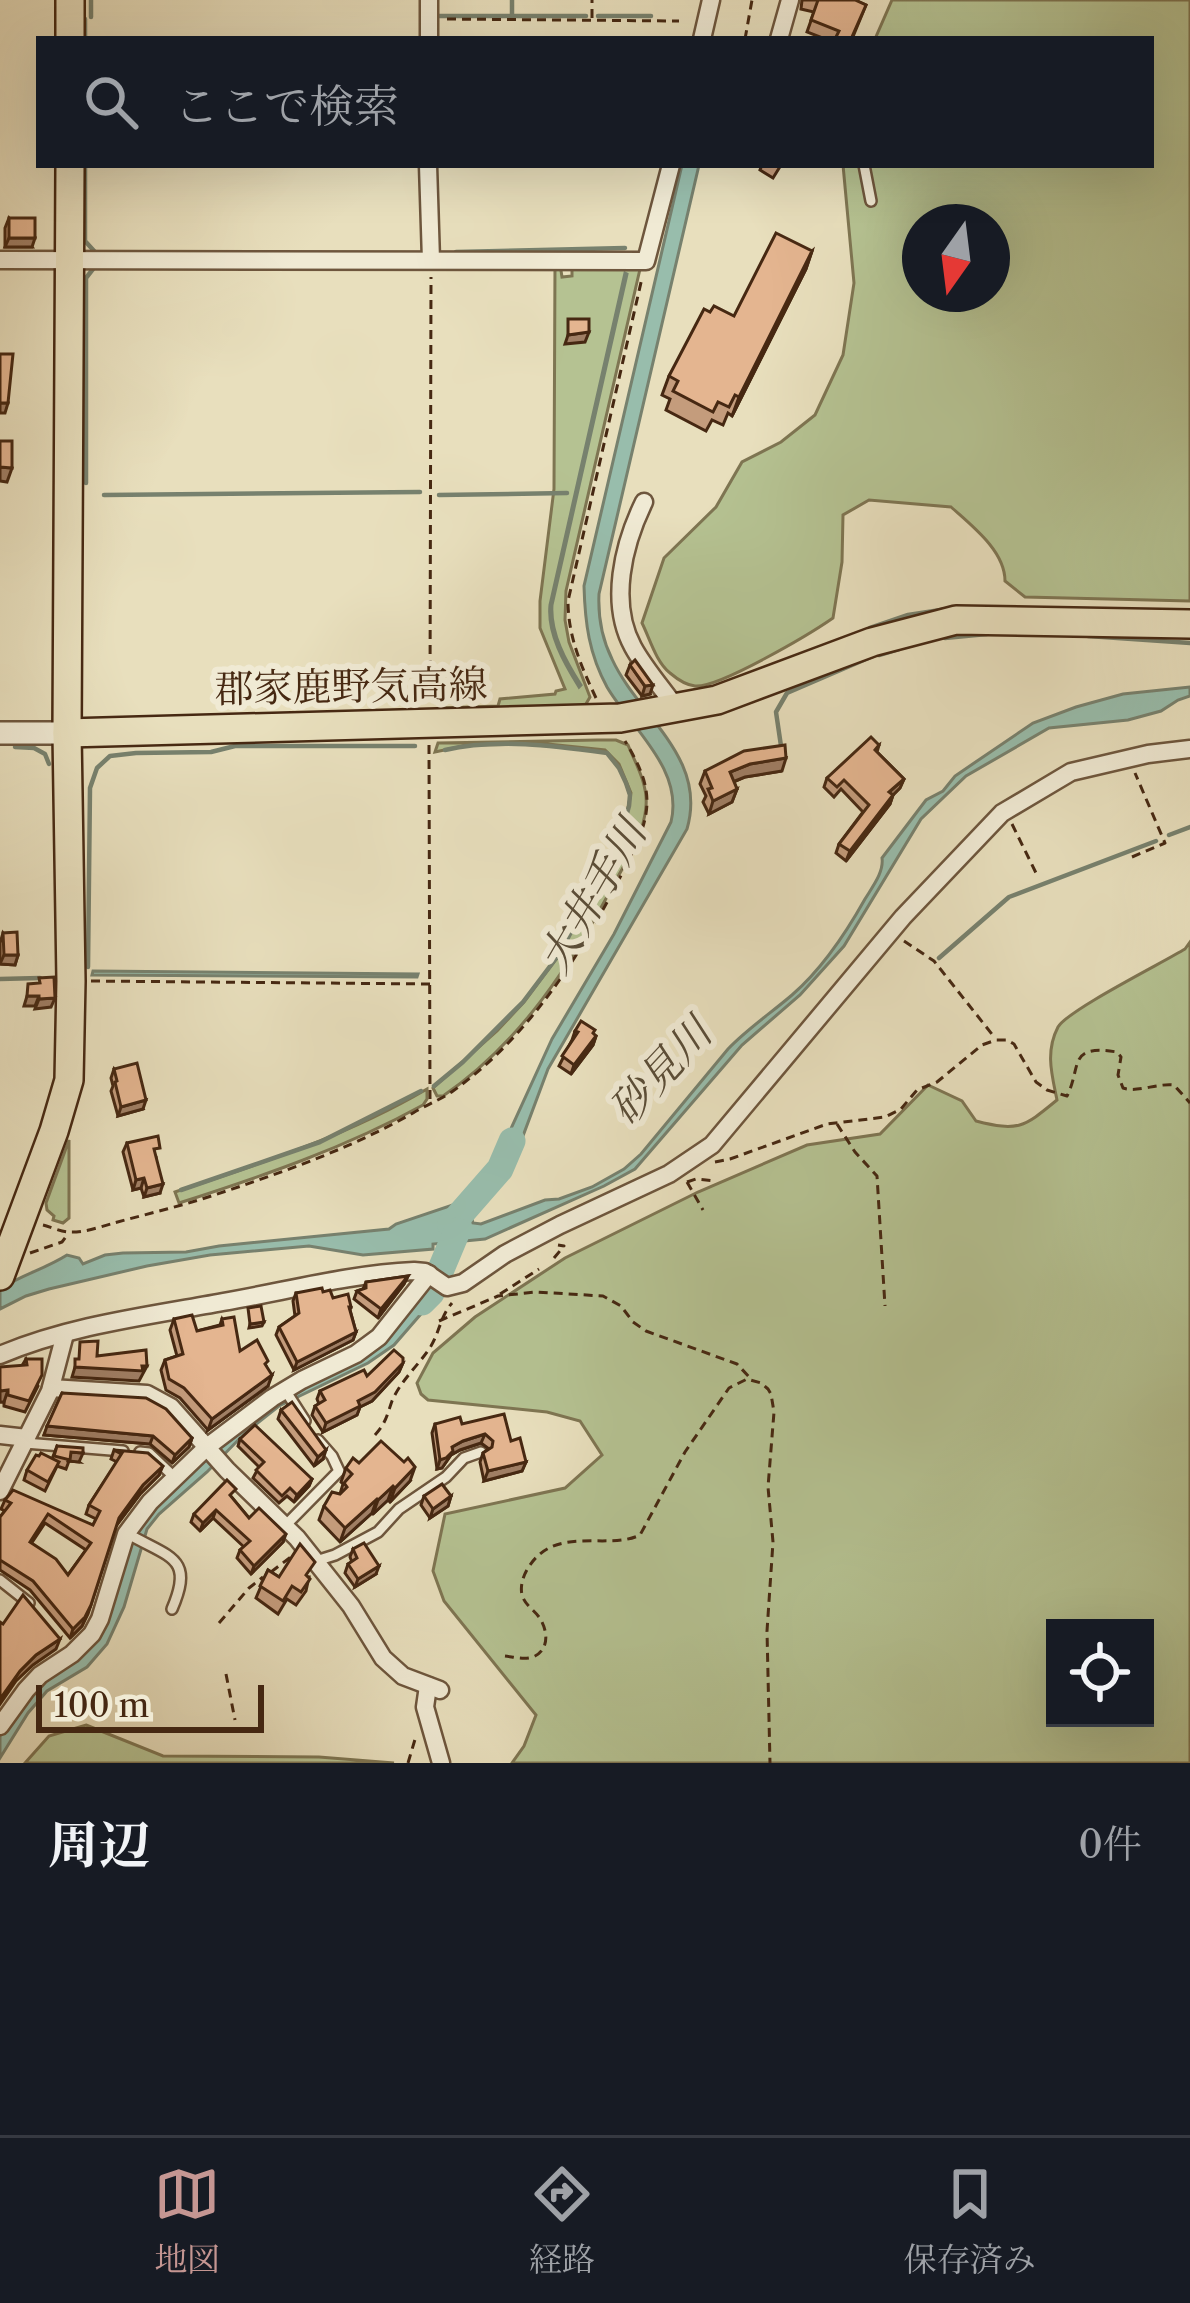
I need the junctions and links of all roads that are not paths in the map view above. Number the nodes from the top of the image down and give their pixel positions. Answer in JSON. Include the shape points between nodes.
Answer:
{"nodes":[{"id":1,"x":70,"y":0,"type":"edge"},
{"id":2,"x":711,"y":0,"type":"edge"},
{"id":3,"x":790,"y":0,"type":"edge"},
{"id":4,"x":70,"y":36,"type":"edge"},
{"id":5,"x":703,"y":36,"type":"edge"},
{"id":6,"x":780,"y":36,"type":"edge"},
{"id":7,"x":70,"y":168,"type":"edge"},
{"id":8,"x":428,"y":168,"type":"edge"},
{"id":9,"x":670,"y":168,"type":"edge"},
{"id":10,"x":865,"y":168,"type":"edge"},
{"id":11,"x":871,"y":201,"type":"dead end"},
{"id":12,"x":70,"y":259,"type":"junction"},
{"id":13,"x":0,"y":260,"type":"edge"},
{"id":14,"x":431,"y":260,"type":"junction"},
{"id":15,"x":644,"y":502,"type":"dead end"},
{"id":16,"x":1190,"y":625,"type":"edge"},
{"id":17,"x":664,"y":711,"type":"junction"},
{"id":18,"x":0,"y":733,"type":"edge"},
{"id":19,"x":67,"y":733,"type":"junction"},
{"id":20,"x":1190,"y":749,"type":"edge"},
{"id":21,"x":5,"y":1266,"type":"edge"},
{"id":22,"x":442,"y":1281,"type":"junction"},
{"id":23,"x":64,"y":1334,"type":"junction"},
{"id":24,"x":0,"y":1355,"type":"edge"},
{"id":25,"x":51,"y":1388,"type":"junction"},
{"id":26,"x":285,"y":1390,"type":"junction"},
{"id":27,"x":0,"y":1435,"type":"edge"},
{"id":28,"x":26,"y":1440,"type":"junction"},
{"id":29,"x":482,"y":1452,"type":"edge"},
{"id":30,"x":212,"y":1453,"type":"junction"},
{"id":31,"x":169,"y":1472,"type":"dead end"},
{"id":32,"x":0,"y":1491,"type":"edge"},
{"id":33,"x":285,"y":1526,"type":"junction"},
{"id":34,"x":134,"y":1537,"type":"junction"},
{"id":35,"x":310,"y":1554,"type":"junction"},
{"id":36,"x":0,"y":1580,"type":"edge"},
{"id":37,"x":172,"y":1609,"type":"dead end"},
{"id":38,"x":36,"y":1612,"type":"edge"},
{"id":39,"x":0,"y":1726,"type":"edge"},
{"id":40,"x":441,"y":1763,"type":"edge"}],
"edges":[{"from":1,"to":4,"type":"main road"},
{"from":2,"to":5,"type":"street"},
{"from":3,"to":6,"type":"street"},
{"from":7,"to":12,"type":"main road"},
{"from":8,"to":14,"type":"street"},
{"from":9,"to":14,"type":"street","via":[[646,261]]},
{"from":10,"to":11,"type":"lane"},
{"from":12,"to":13,"type":"street"},
{"from":12,"to":14,"type":"street"},
{"from":12,"to":19,"type":"main road"},
{"from":15,"to":17,"type":"street","via":[[629,539],[621,605]]},
{"from":16,"to":17,"type":"main road","name":"郡家鹿野気高線","via":[[956,620]]},
{"from":17,"to":19,"type":"main road","name":"郡家鹿野気高線"},
{"from":18,"to":19,"type":"street"},
{"from":19,"to":21,"type":"main road","via":[[69,1080]]},
{"from":20,"to":22,"type":"street","via":[[1070,772],[1006,811],[891,932],[712,1145],[669,1174]]},
{"from":22,"to":23,"type":"street","via":[[414,1270],[336,1279]]},
{"from":22,"to":26,"type":"street","via":[[356,1354]]},
{"from":23,"to":24,"type":"street"},
{"from":23,"to":25,"type":"street"},
{"from":25,"to":28,"type":"street"},
{"from":25,"to":30,"type":"street","via":[[147,1394],[171,1406]]},
{"from":26,"to":30,"type":"street"},
{"from":26,"to":33,"type":"lane","via":[[339,1471]]},
{"from":27,"to":28,"type":"street"},
{"from":28,"to":31,"type":"lane","via":[[149,1453]]},
{"from":28,"to":32,"type":"street"},
{"from":29,"to":35,"type":"lane","via":[[464,1458],[378,1532],[335,1555]]},
{"from":30,"to":33,"type":"street"},
{"from":30,"to":34,"type":"street","via":[[150,1502]]},
{"from":33,"to":35,"type":"street"},
{"from":34,"to":37,"type":"lane","via":[[180,1568]]},
{"from":34,"to":39,"type":"street","via":[[85,1643],[66,1647]]},
{"from":35,"to":40,"type":"street","via":[[383,1658],[434,1688],[425,1707]]},
{"from":36,"to":38,"type":"lane"}]}
